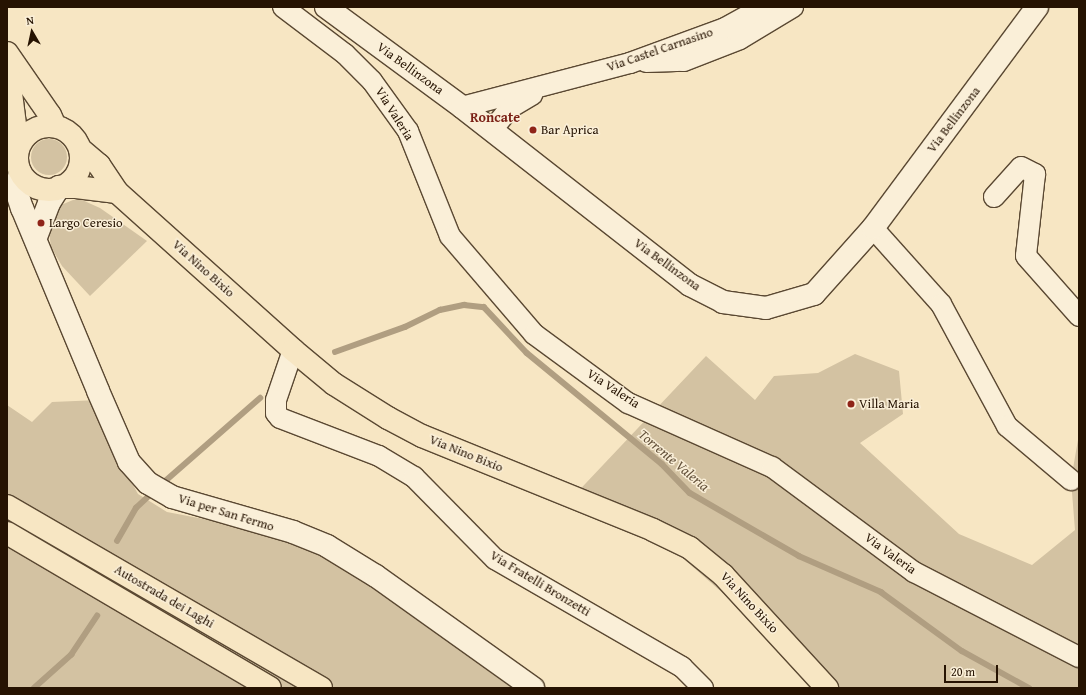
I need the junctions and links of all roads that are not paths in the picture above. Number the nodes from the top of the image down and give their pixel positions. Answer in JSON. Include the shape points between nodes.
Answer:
{"nodes":[{"id":1,"x":283,"y":7,"type":"edge"},
{"id":2,"x":326,"y":7,"type":"edge"},
{"id":3,"x":763,"y":7,"type":"edge"},
{"id":4,"x":793,"y":7,"type":"edge"},
{"id":5,"x":1037,"y":7,"type":"edge"},
{"id":6,"x":7,"y":53,"type":"edge"},
{"id":7,"x":7,"y":62,"type":"edge"},
{"id":8,"x":630,"y":63,"type":"junction"},
{"id":9,"x":553,"y":83,"type":"junction"},
{"id":10,"x":462,"y":107,"type":"junction"},
{"id":11,"x":55,"y":126,"type":"junction"},
{"id":12,"x":492,"y":130,"type":"junction"},
{"id":13,"x":18,"y":148,"type":"junction"},
{"id":14,"x":80,"y":150,"type":"junction"},
{"id":15,"x":20,"y":172,"type":"junction"},
{"id":16,"x":60,"y":188,"type":"junction"},
{"id":17,"x":117,"y":192,"type":"junction"},
{"id":18,"x":994,"y":197,"type":"dead end"},
{"id":19,"x":15,"y":208,"type":"edge"},
{"id":20,"x":873,"y":228,"type":"junction"},
{"id":21,"x":36,"y":237,"type":"junction"},
{"id":22,"x":1079,"y":316,"type":"edge"},
{"id":23,"x":293,"y":350,"type":"junction"},
{"id":24,"x":1070,"y":480,"type":"dead end"},
{"id":25,"x":7,"y":506,"type":"edge"},
{"id":26,"x":7,"y":534,"type":"edge"},
{"id":27,"x":1079,"y":657,"type":"edge"},
{"id":28,"x":270,"y":688,"type":"edge"},
{"id":29,"x":322,"y":688,"type":"edge"},
{"id":30,"x":532,"y":688,"type":"edge"},
{"id":31,"x":703,"y":688,"type":"edge"},
{"id":32,"x":827,"y":688,"type":"edge"}],
"edges":[{"from":1,"to":27,"type":"street","name":"Via Valeria","via":[[345,54],[372,80],[408,131],[450,236],[534,334],[628,403],[772,466],[914,572]]},
{"from":2,"to":10,"type":"street","name":"Via Bellinzona"},
{"from":3,"to":8,"type":"street","name":"Via Castel Carnasino","via":[[725,28]]},
{"from":4,"to":8,"type":"street","via":[[740,39],[684,61]]},
{"from":5,"to":20,"type":"street","name":"Via Bellinzona"},
{"from":6,"to":11,"type":"main road"},
{"from":7,"to":13,"type":"main road"},
{"from":8,"to":9,"type":"street","name":"Via Castel Carnasino"},
{"from":9,"to":10,"type":"street","name":"Via Castel Carnasino"},
{"from":9,"to":12,"type":"street","name":"Via Castel Carnasino","via":[[510,108]]},
{"from":10,"to":12,"type":"street","name":"Via Bellinzona"},
{"from":11,"to":13,"type":"main road","via":[[34,129],[22,139]]},
{"from":11,"to":14,"type":"main road","via":[[71,134]]},
{"from":12,"to":20,"type":"street","name":"Via Bellinzona","via":[[690,285],[723,302],[766,308],[814,294]]},
{"from":13,"to":15,"type":"main road"},
{"from":14,"to":16,"type":"main road","via":[[77,172]]},
{"from":14,"to":17,"type":"main road","name":"Via Nino Bixio","via":[[99,165]]},
{"from":15,"to":16,"type":"main road","via":[[34,186],[45,189]]},
{"from":15,"to":19,"type":"street","name":"Via per San Fermo"},
{"from":16,"to":17,"type":"main road","via":[[76,187]]},
{"from":16,"to":21,"type":"street","via":[[48,203]]},
{"from":17,"to":23,"type":"main road","name":"Via Nino Bixio"},
{"from":18,"to":22,"type":"street","via":[[1021,167],[1035,174],[1026,256]]},
{"from":19,"to":21,"type":"street","name":"Via per San Fermo"},
{"from":20,"to":24,"type":"street","via":[[941,304],[1007,426]]},
{"from":21,"to":30,"type":"street","name":"Via per San Fermo","via":[[129,462],[148,483],[172,497],[293,532],[327,546],[376,576]]},
{"from":23,"to":31,"type":"street","name":"Via Fratelli Bronzetti","via":[[276,400],[275,407],[280,418],[379,456],[414,477],[495,559],[682,667]]},
{"from":23,"to":32,"type":"main road","name":"Via Nino Bixio","via":[[334,384],[422,436],[653,530],[690,548],[723,574]]},
{"from":25,"to":29,"type":"main road","name":"Autostrada dei Laghi"},
{"from":26,"to":28,"type":"main road","name":"Autostrada dei Laghi"}]}
